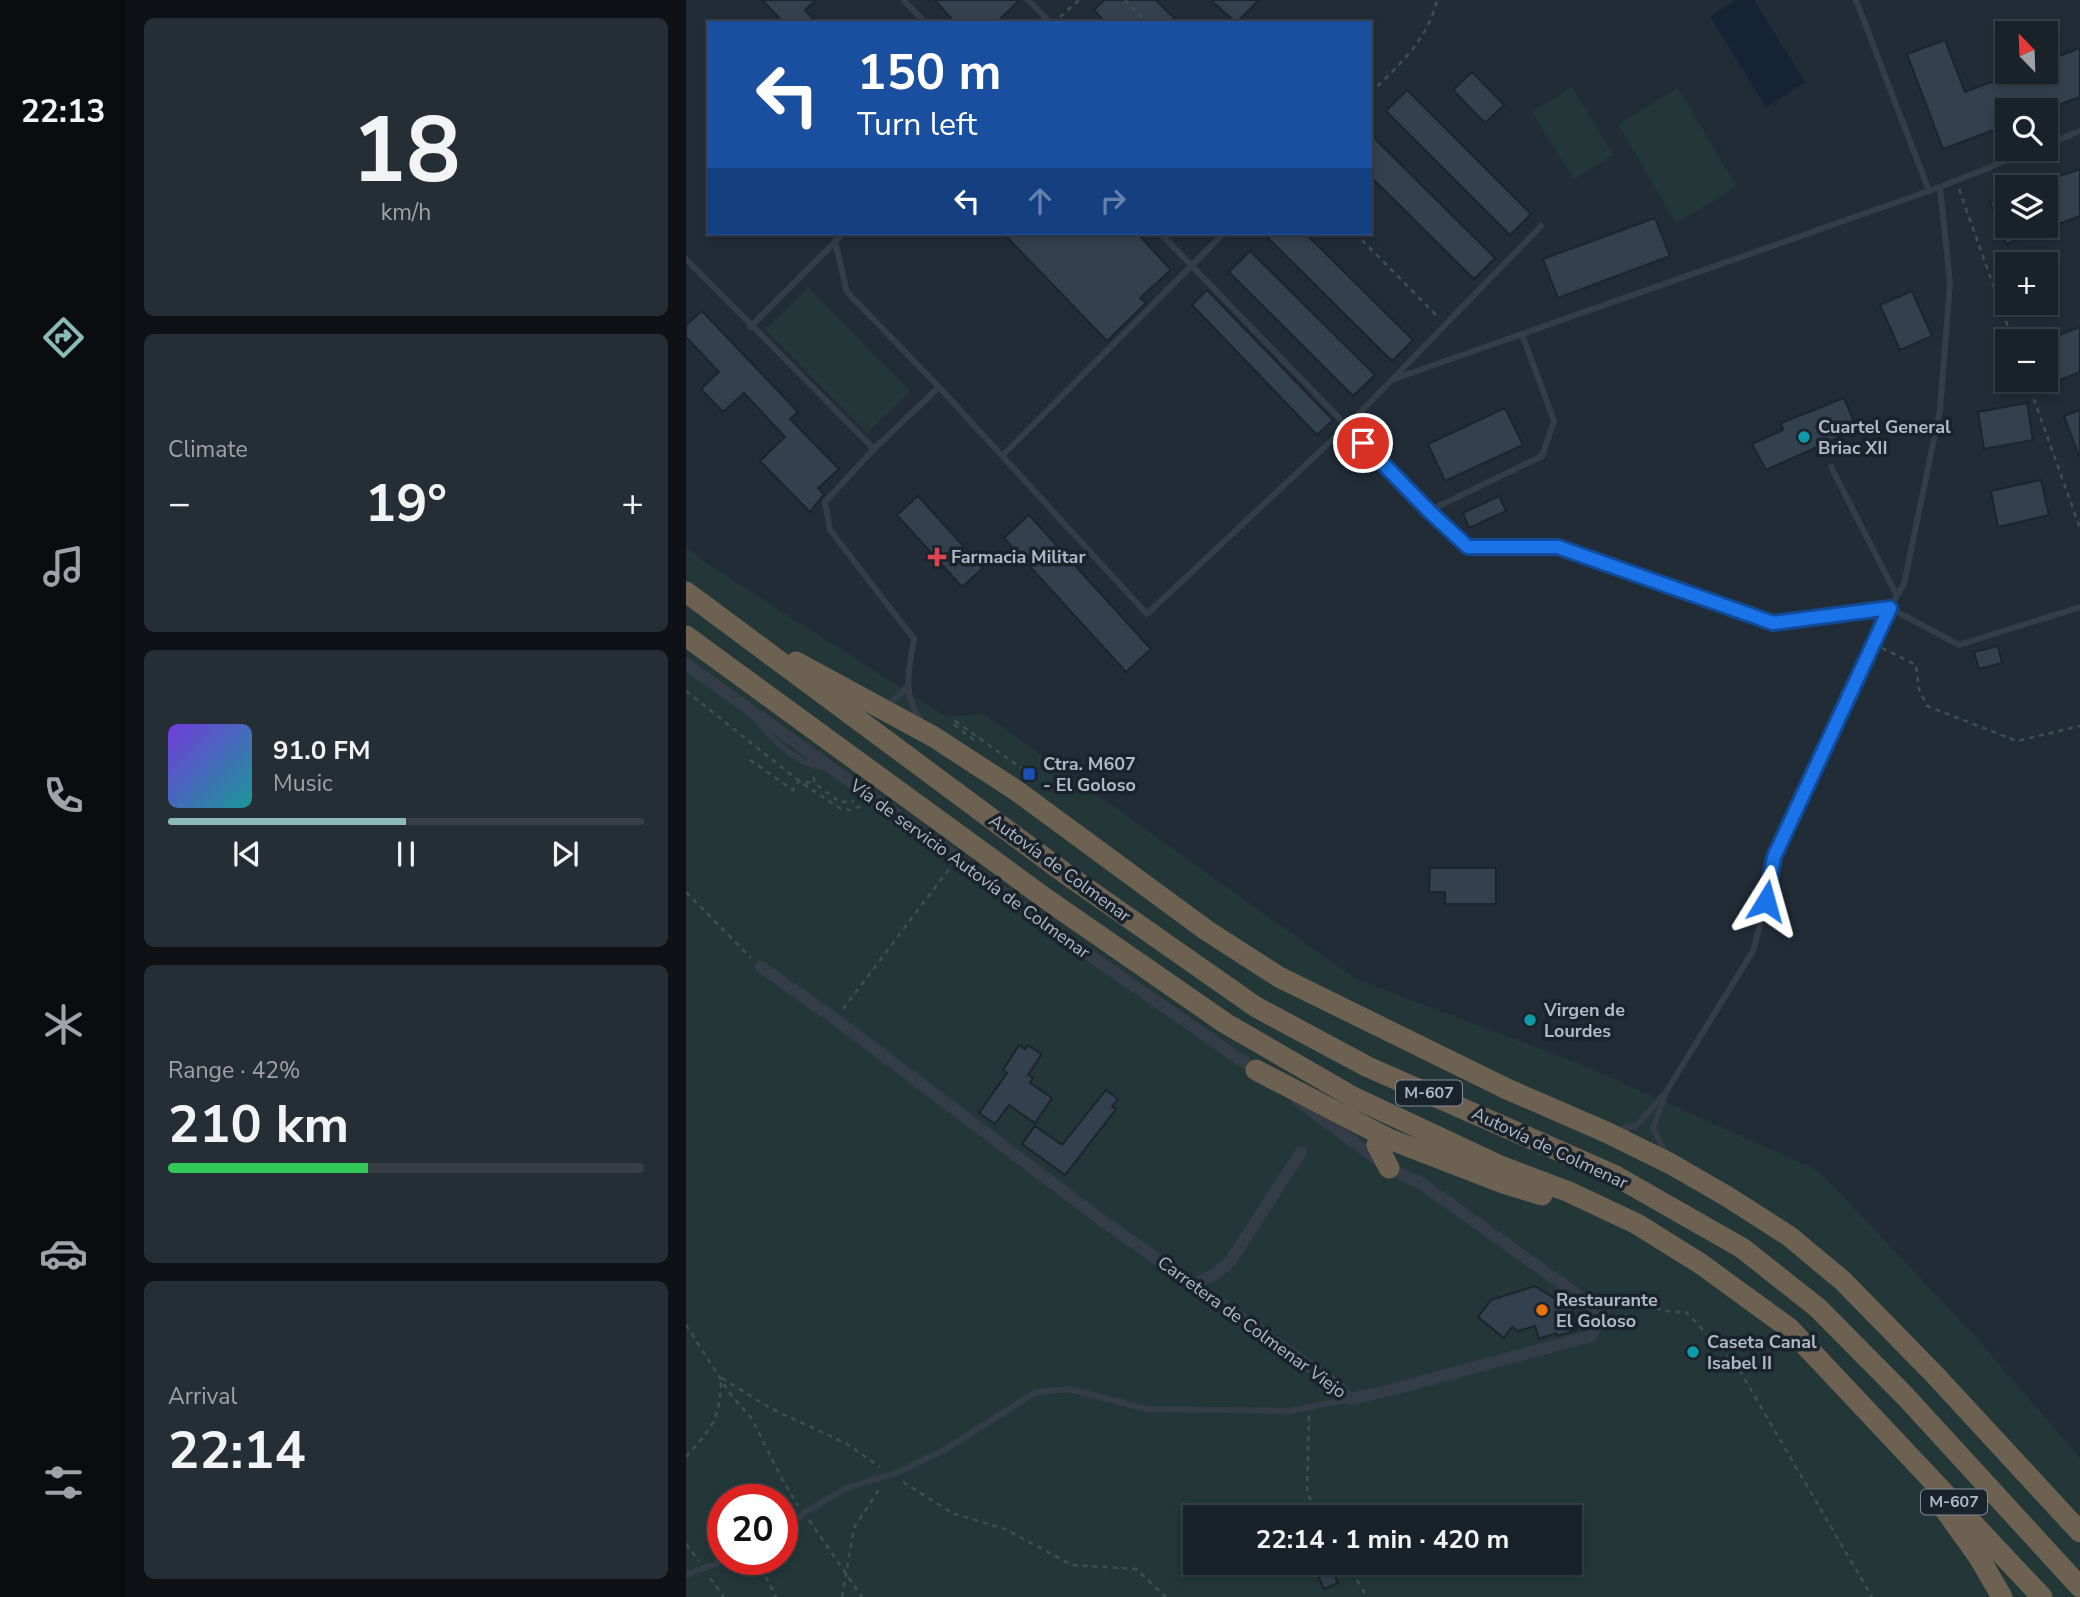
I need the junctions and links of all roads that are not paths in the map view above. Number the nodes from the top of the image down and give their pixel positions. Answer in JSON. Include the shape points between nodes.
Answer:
{"nodes":[{"id":1,"x":903,"y":0,"type":"edge"},
{"id":2,"x":1028,"y":0,"type":"edge"},
{"id":3,"x":1856,"y":0,"type":"edge"},
{"id":4,"x":924,"y":21,"type":"edge"},
{"id":5,"x":1050,"y":21,"type":"edge"},
{"id":6,"x":2080,"y":131,"type":"edge"},
{"id":7,"x":2058,"y":140,"type":"edge"},
{"id":8,"x":2006,"y":161,"type":"edge"},
{"id":9,"x":1940,"y":187,"type":"junction"},
{"id":10,"x":1929,"y":191,"type":"junction"},
{"id":11,"x":1541,"y":226,"type":"dead end"},
{"id":12,"x":842,"y":235,"type":"edge"},
{"id":13,"x":1162,"y":235,"type":"edge"},
{"id":14,"x":1222,"y":235,"type":"edge"},
{"id":15,"x":835,"y":241,"type":"junction"},
{"id":16,"x":686,"y":259,"type":"edge"},
{"id":17,"x":1191,"y":265,"type":"junction"},
{"id":18,"x":750,"y":327,"type":"junction"},
{"id":19,"x":1522,"y":334,"type":"junction"},
{"id":20,"x":1392,"y":380,"type":"junction"},
{"id":21,"x":939,"y":387,"type":"junction"},
{"id":22,"x":1347,"y":426,"type":"junction"},
{"id":23,"x":874,"y":449,"type":"junction"},
{"id":24,"x":1002,"y":456,"type":"junction"},
{"id":25,"x":1831,"y":467,"type":"dead end"},
{"id":26,"x":1429,"y":511,"type":"junction"},
{"id":27,"x":686,"y":592,"type":"edge"},
{"id":28,"x":1897,"y":596,"type":"junction"},
{"id":29,"x":2080,"y":607,"type":"edge"},
{"id":30,"x":1890,"y":608,"type":"junction"},
{"id":31,"x":742,"y":635,"type":"junction"},
{"id":32,"x":686,"y":636,"type":"edge"},
{"id":33,"x":686,"y":664,"type":"edge"},
{"id":34,"x":907,"y":687,"type":"junction"},
{"id":35,"x":870,"y":703,"type":"junction"},
{"id":36,"x":751,"y":712,"type":"junction"},
{"id":37,"x":934,"y":737,"type":"junction"},
{"id":38,"x":830,"y":768,"type":"junction"},
{"id":39,"x":761,"y":967,"type":"road end"},
{"id":40,"x":1256,"y":1070,"type":"junction"},
{"id":41,"x":1666,"y":1091,"type":"junction"},
{"id":42,"x":1606,"y":1132,"type":"junction"},
{"id":43,"x":1389,"y":1139,"type":"junction"},
{"id":44,"x":1301,"y":1152,"type":"dead end"},
{"id":45,"x":1671,"y":1164,"type":"junction"},
{"id":46,"x":1389,"y":1168,"type":"junction"},
{"id":47,"x":1637,"y":1224,"type":"junction"},
{"id":48,"x":1194,"y":1285,"type":"junction"},
{"id":49,"x":1350,"y":1399,"type":"junction"},
{"id":50,"x":1865,"y":1406,"type":"junction"},
{"id":51,"x":798,"y":1518,"type":"edge"},
{"id":52,"x":2080,"y":1532,"type":"edge"},
{"id":53,"x":707,"y":1567,"type":"edge"},
{"id":54,"x":686,"y":1575,"type":"edge"},
{"id":55,"x":2080,"y":1587,"type":"edge"},
{"id":56,"x":2002,"y":1597,"type":"edge"},
{"id":57,"x":2042,"y":1597,"type":"edge"}],
"edges":[{"from":1,"to":4,"type":"lane"},
{"from":2,"to":5,"type":"lane"},
{"from":3,"to":10,"type":"lane"},
{"from":6,"to":7,"type":"lane"},
{"from":8,"to":9,"type":"lane"},
{"from":9,"to":10,"type":"lane"},
{"from":9,"to":28,"type":"lane","via":[[1950,283],[1940,410],[1909,560]]},
{"from":10,"to":19,"type":"lane"},
{"from":11,"to":20,"type":"lane"},
{"from":12,"to":15,"type":"lane"},
{"from":13,"to":17,"type":"lane"},
{"from":14,"to":17,"type":"lane"},
{"from":15,"to":18,"type":"lane"},
{"from":15,"to":21,"type":"lane","via":[[847,292]]},
{"from":16,"to":18,"type":"lane"},
{"from":17,"to":22,"type":"lane"},
{"from":17,"to":24,"type":"lane"},
{"from":18,"to":23,"type":"lane"},
{"from":19,"to":20,"type":"lane"},
{"from":19,"to":26,"type":"lane","via":[[1554,421],[1542,456]]},
{"from":20,"to":22,"type":"lane"},
{"from":21,"to":23,"type":"lane"},
{"from":21,"to":24,"type":"lane"},
{"from":22,"to":24,"type":"lane","via":[[1147,614]]},
{"from":22,"to":26,"type":"lane"},
{"from":23,"to":34,"type":"lane","via":[[825,502],[830,530],[914,639]]},
{"from":25,"to":28,"type":"lane"},
{"from":26,"to":30,"type":"lane","via":[[1468,547],[1558,547],[1773,623]]},
{"from":27,"to":31,"type":"highway","name":"Autovía de Colmenar","number":"M-607"},
{"from":28,"to":30,"type":"lane"},
{"from":29,"to":30,"type":"lane","via":[[1959,645]]},
{"from":30,"to":41,"type":"lane","via":[[1771,867],[1753,951]]},
{"from":31,"to":35,"type":"highway"},
{"from":31,"to":55,"type":"highway","name":"Autovía de Colmenar","number":"M-607","via":[[1066,874],[1256,1007],[1368,1066],[1614,1175],[1742,1248],[1838,1328]]},
{"from":32,"to":47,"type":"highway","name":"Autovía de Colmenar","number":"M-607","via":[[1049,901],[1225,1023],[1353,1097]]},
{"from":33,"to":36,"type":"street","name":"Vía de servicio Autovía de Colmenar"},
{"from":34,"to":35,"type":"lane","via":[[891,702]]},
{"from":34,"to":37,"type":"lane","via":[[915,712]]},
{"from":35,"to":37,"type":"highway"},
{"from":36,"to":38,"type":"street","name":"Vía de servicio Autovía de Colmenar"},
{"from":36,"to":38,"type":"lane","via":[[769,737],[814,766]]},
{"from":37,"to":42,"type":"highway","via":[[1279,977],[1507,1089]]},
{"from":38,"to":40,"type":"street","name":"Vía de servicio Autovía de Colmenar"},
{"from":39,"to":48,"type":"street","name":"Carretera de Colmenar Viejo"},
{"from":40,"to":43,"type":"highway"},
{"from":40,"to":46,"type":"street","name":"Vía de servicio Autovía de Colmenar"},
{"from":41,"to":42,"type":"lane","via":[[1636,1126]]},
{"from":41,"to":45,"type":"lane","via":[[1653,1128]]},
{"from":42,"to":45,"type":"highway"},
{"from":43,"to":46,"type":"highway","via":[[1377,1145]]},
{"from":43,"to":47,"type":"highway","via":[[1503,1183]]},
{"from":44,"to":48,"type":"street","via":[[1229,1263]]},
{"from":45,"to":52,"type":"highway","via":[[1789,1236],[1843,1281]]},
{"from":46,"to":49,"type":"street","name":"Carretera de Colmenar Viejo","via":[[1422,1184],[1593,1306],[1600,1319],[1591,1336]]},
{"from":47,"to":50,"type":"highway","name":"Autovía de Colmenar","number":"M-607","via":[[1789,1328]]},
{"from":48,"to":49,"type":"street","name":"Carretera de Colmenar Viejo"},
{"from":49,"to":51,"type":"lane","via":[[1289,1411],[1146,1409],[1070,1389],[1036,1392],[946,1449],[890,1475],[844,1489]]},
{"from":50,"to":56,"type":"highway","via":[[1899,1460],[1948,1513]]},
{"from":50,"to":57,"type":"highway","name":"Autovía de Colmenar","number":"M-607"},
{"from":53,"to":54,"type":"lane"}]}
